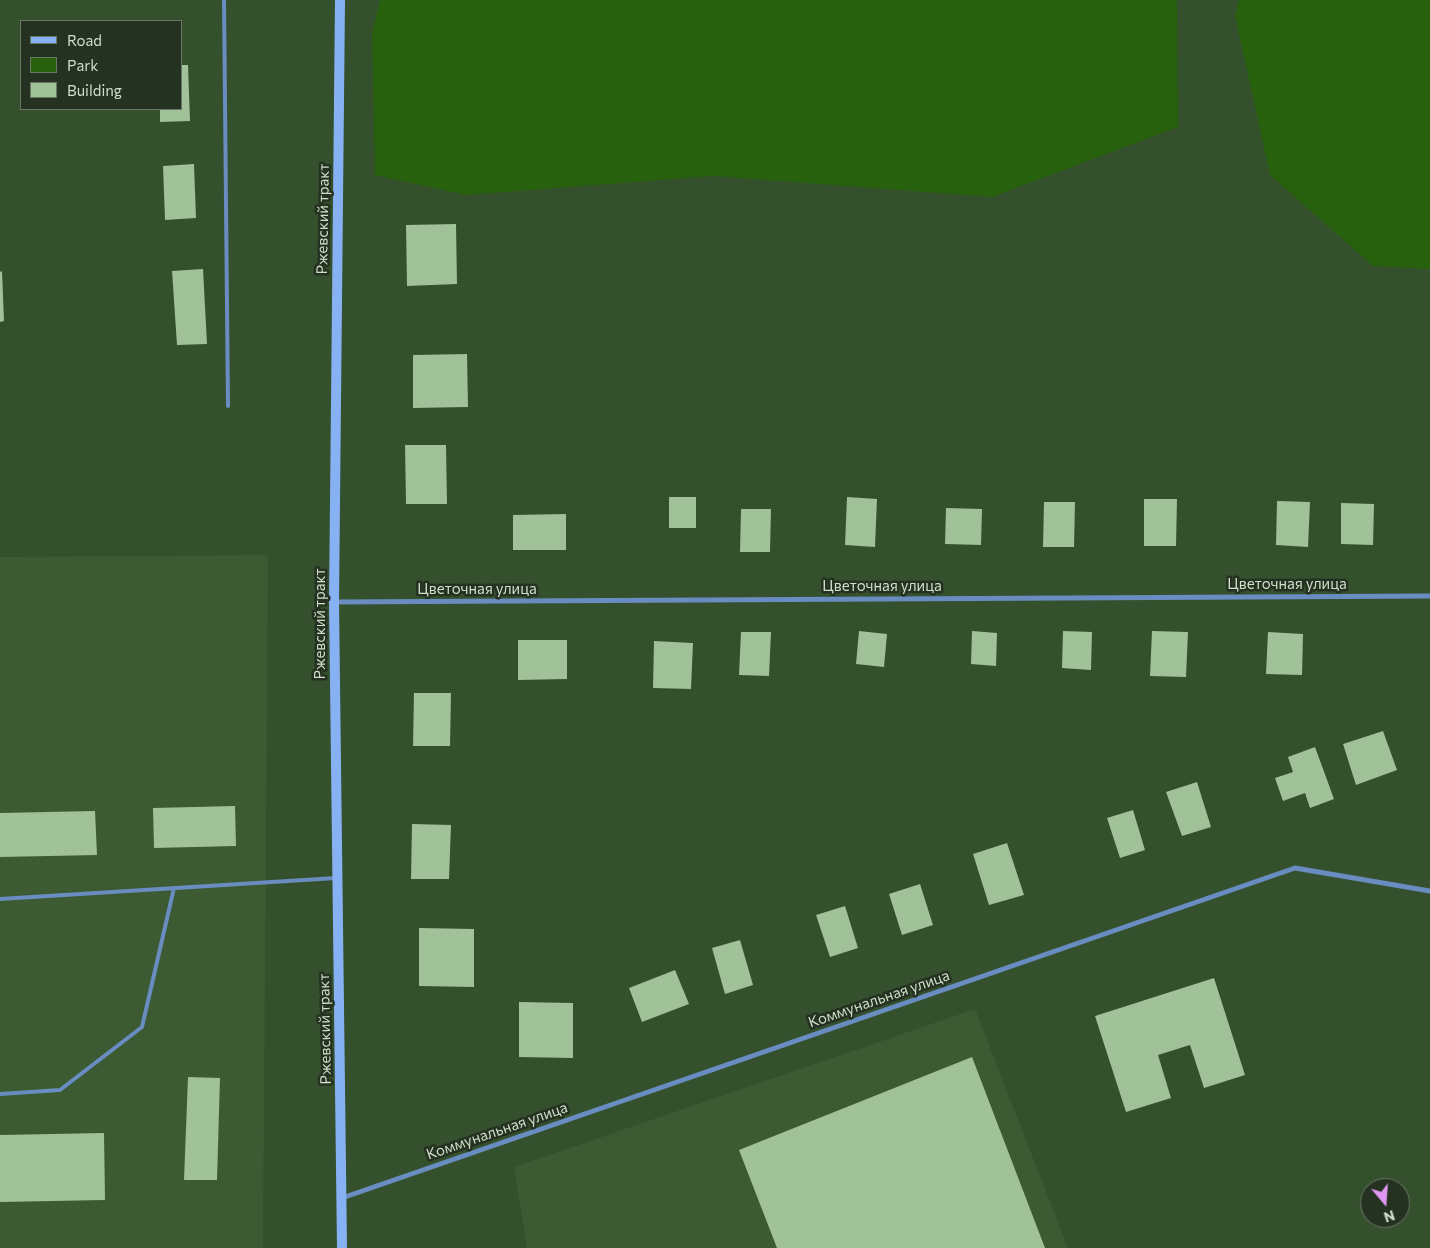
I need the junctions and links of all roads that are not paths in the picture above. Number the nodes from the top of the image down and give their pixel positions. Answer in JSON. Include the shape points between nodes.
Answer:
{"nodes":[{"id":1,"x":224,"y":0,"type":"edge"},
{"id":2,"x":340,"y":0,"type":"edge"},
{"id":3,"x":228,"y":406,"type":"dead end"},
{"id":4,"x":1430,"y":596,"type":"edge"},
{"id":5,"x":334,"y":602,"type":"junction"},
{"id":6,"x":338,"y":878,"type":"junction"},
{"id":7,"x":174,"y":888,"type":"junction"},
{"id":8,"x":1430,"y":891,"type":"edge"},
{"id":9,"x":0,"y":899,"type":"edge"},
{"id":10,"x":0,"y":1094,"type":"edge"},
{"id":11,"x":342,"y":1198,"type":"junction"},
{"id":12,"x":342,"y":1248,"type":"edge"}],
"edges":[{"from":1,"to":3,"type":"lane"},
{"from":2,"to":5,"type":"main road","name":"Ржевский тракт"},
{"from":4,"to":5,"type":"street","name":"Цветочная улица"},
{"from":5,"to":6,"type":"main road","name":"Ржевский тракт"},
{"from":6,"to":7,"type":"lane"},
{"from":6,"to":11,"type":"main road","name":"Ржевский тракт"},
{"from":7,"to":9,"type":"lane"},
{"from":7,"to":10,"type":"lane","via":[[142,1027],[60,1090]]},
{"from":8,"to":11,"type":"street","name":"Коммунальная улица","via":[[1295,868]]},
{"from":11,"to":12,"type":"main road","name":"Ржевский тракт"}]}
